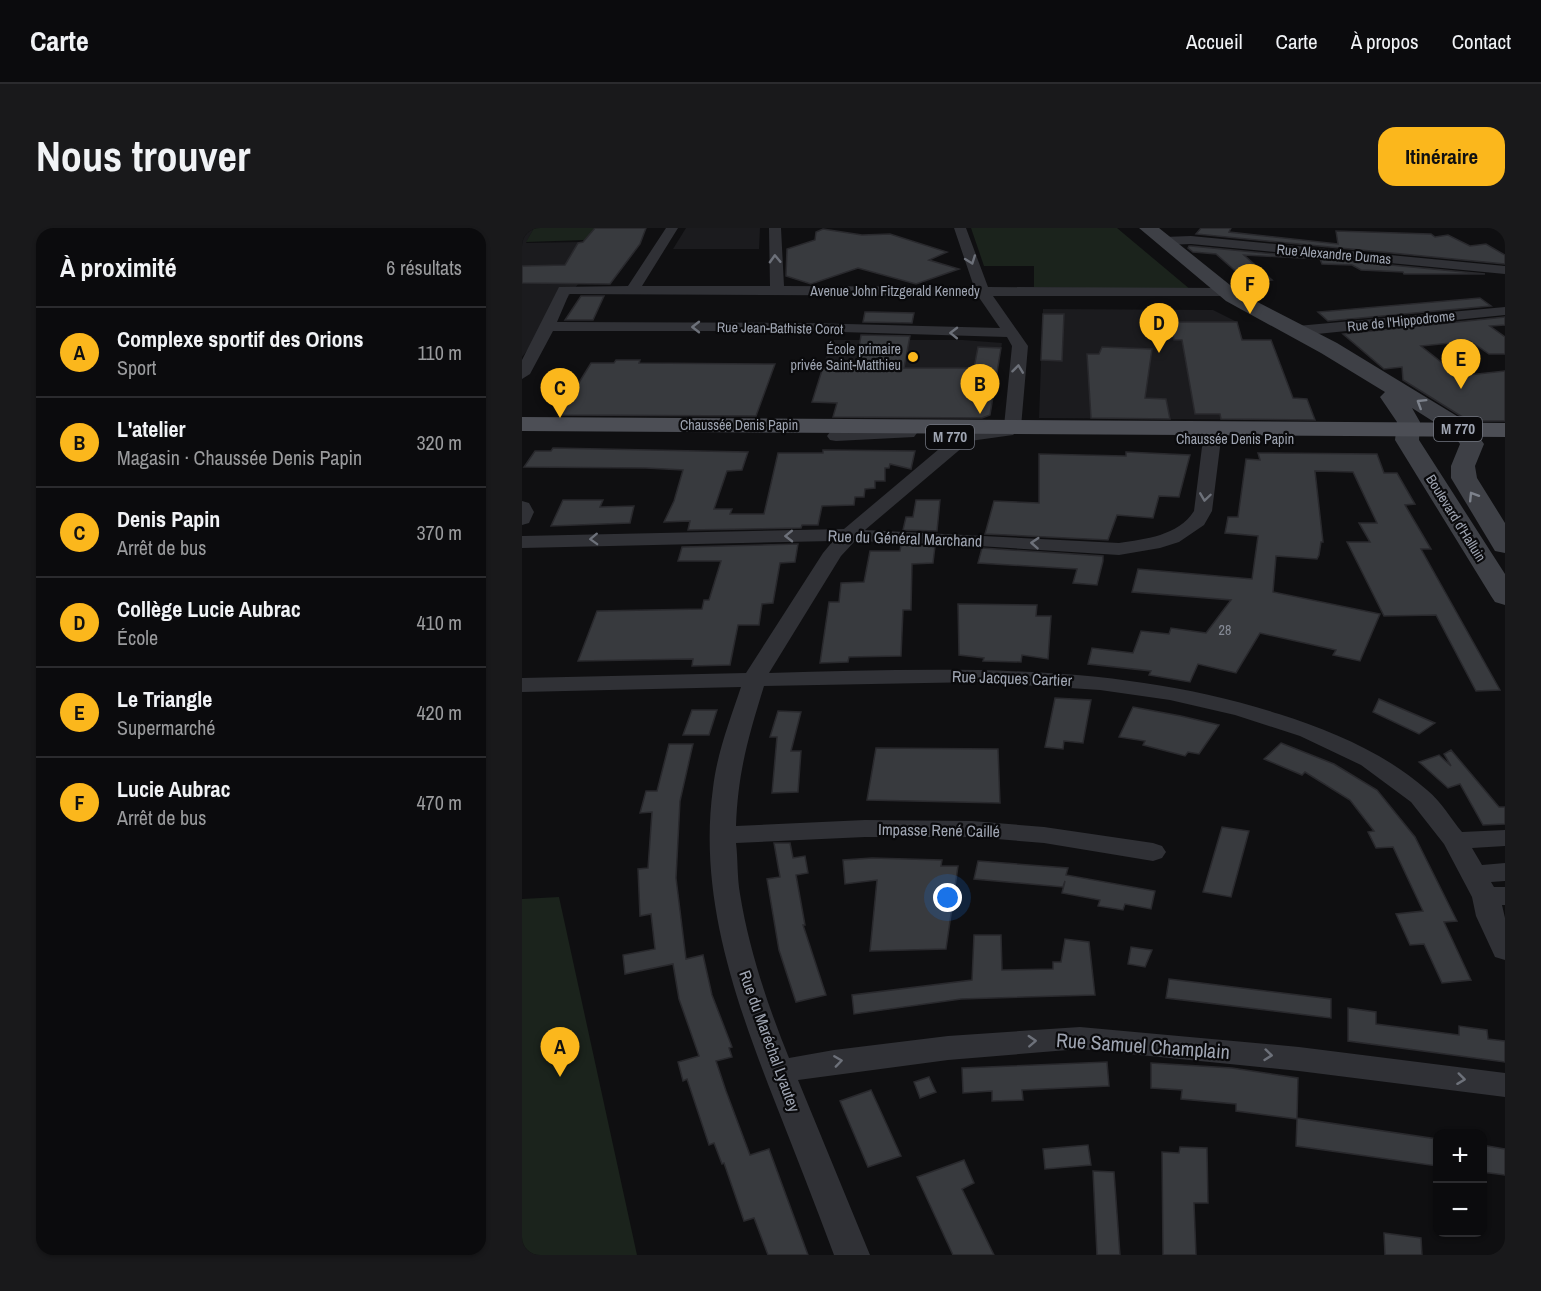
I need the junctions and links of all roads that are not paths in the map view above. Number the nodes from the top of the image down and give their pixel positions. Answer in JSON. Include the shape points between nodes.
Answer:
{"nodes":[{"id":1,"x":672,"y":228,"type":"edge"},
{"id":2,"x":775,"y":228,"type":"edge"},
{"id":3,"x":960,"y":228,"type":"edge"},
{"id":4,"x":1148,"y":228,"type":"edge"},
{"id":5,"x":1164,"y":241,"type":"junction"},
{"id":6,"x":1505,"y":270,"type":"edge"},
{"id":7,"x":632,"y":290,"type":"junction"},
{"id":8,"x":777,"y":291,"type":"junction"},
{"id":9,"x":983,"y":292,"type":"junction"},
{"id":10,"x":1226,"y":292,"type":"junction"},
{"id":11,"x":1505,"y":311,"type":"edge"},
{"id":12,"x":548,"y":326,"type":"junction"},
{"id":13,"x":1297,"y":332,"type":"junction"},
{"id":14,"x":1012,"y":333,"type":"junction"},
{"id":15,"x":522,"y":374,"type":"edge"},
{"id":16,"x":1379,"y":378,"type":"junction"},
{"id":17,"x":522,"y":423,"type":"edge"},
{"id":18,"x":1005,"y":423,"type":"junction"},
{"id":19,"x":1126,"y":428,"type":"junction"},
{"id":20,"x":1505,"y":430,"type":"edge"},
{"id":21,"x":522,"y":434,"type":"edge"},
{"id":22,"x":1409,"y":434,"type":"junction"},
{"id":23,"x":1467,"y":435,"type":"junction"},
{"id":24,"x":836,"y":436,"type":"junction"},
{"id":25,"x":964,"y":437,"type":"junction"},
{"id":26,"x":1212,"y":439,"type":"junction"},
{"id":27,"x":1505,"y":441,"type":"edge"},
{"id":28,"x":522,"y":507,"type":"edge"},
{"id":29,"x":522,"y":519,"type":"edge"},
{"id":30,"x":848,"y":535,"type":"junction"},
{"id":31,"x":522,"y":542,"type":"edge"},
{"id":32,"x":1505,"y":545,"type":"edge"},
{"id":33,"x":1505,"y":596,"type":"edge"},
{"id":34,"x":755,"y":680,"type":"junction"},
{"id":35,"x":522,"y":685,"type":"edge"},
{"id":36,"x":723,"y":835,"type":"junction"},
{"id":37,"x":1505,"y":838,"type":"edge"},
{"id":38,"x":1455,"y":841,"type":"junction"},
{"id":39,"x":1153,"y":852,"type":"dead end"},
{"id":40,"x":1505,"y":872,"type":"edge"},
{"id":41,"x":1488,"y":889,"type":"edge"},
{"id":42,"x":1505,"y":950,"type":"edge"},
{"id":43,"x":780,"y":1072,"type":"junction"},
{"id":44,"x":1505,"y":1085,"type":"edge"},
{"id":45,"x":852,"y":1255,"type":"edge"}],
"edges":[{"from":1,"to":7,"type":"street"},
{"from":8,"to":2,"type":"street","one_way":true},
{"from":3,"to":9,"type":"street","one_way":true},
{"from":4,"to":5,"type":"main road"},
{"from":5,"to":6,"type":"street","name":"Rue Alexandre Dumas","via":[[1191,240]]},
{"from":5,"to":10,"type":"main road"},
{"from":7,"to":8,"type":"street","name":"Avenue John Fitzgerald Kennedy"},
{"from":7,"to":12,"type":"street","name":"Avenue John Fitzgerald Kennedy","via":[[564,290]]},
{"from":8,"to":9,"type":"street","name":"Avenue John Fitzgerald Kennedy"},
{"from":9,"to":10,"type":"street","name":"Avenue John Fitzgerald Kennedy"},
{"from":9,"to":14,"type":"street"},
{"from":10,"to":13,"type":"main road"},
{"from":11,"to":13,"type":"street","name":"Rue de l'Hippodrome"},
{"from":14,"to":12,"type":"street","name":"Rue Jean-Bathiste Corot","one_way":true},
{"from":12,"to":15,"type":"street"},
{"from":13,"to":16,"type":"main road"},
{"from":18,"to":14,"type":"street","one_way":true,"via":[[1021,349]]},
{"from":16,"to":22,"type":"main road","name":"Boulevard d'Halluin"},
{"from":23,"to":16,"type":"main road","one_way":true},
{"from":17,"to":18,"type":"main road","name":"Chaussée Denis Papin","number":"M 770"},
{"from":18,"to":19,"type":"main road","name":"Chaussée Denis Papin","number":"M 770"},
{"from":18,"to":24,"type":"street","name":"Chaussée Denis Papin","via":[[952,434]]},
{"from":19,"to":22,"type":"main road","name":"Chaussée Denis Papin","number":"M 770"},
{"from":19,"to":25,"type":"street","name":"Chaussée Denis Papin","via":[[994,431]]},
{"from":20,"to":23,"type":"main road","name":"Chaussée Denis Papin","number":"M 770"},
{"from":21,"to":24,"type":"main road","name":"Chaussée Denis Papin","number":"M 770"},
{"from":22,"to":23,"type":"main road","name":"Chaussée Denis Papin","number":"M 770"},
{"from":22,"to":26,"type":"main road","name":"Chaussée Denis Papin","number":"M 770"},
{"from":22,"to":33,"type":"main road","name":"Boulevard d'Halluin"},
{"from":23,"to":27,"type":"main road","name":"Chaussée Denis Papin","number":"M 770"},
{"from":32,"to":23,"type":"main road","name":"Boulevard d'Halluin","one_way":true,"via":[[1464,478]]},
{"from":24,"to":25,"type":"main road","name":"Chaussée Denis Papin","number":"M 770"},
{"from":25,"to":26,"type":"main road","name":"Chaussée Denis Papin","number":"M 770"},
{"from":25,"to":30,"type":"street","name":"Rue du Maréchal Lyautey"},
{"from":26,"to":30,"type":"street","name":"Rue du Général Marchand","one_way":true,"via":[[1201,516],[1179,535],[1153,544],[1106,548]]},
{"from":28,"to":29,"type":"street"},
{"from":30,"to":31,"type":"street","name":"Rue du Général Marchand","one_way":true},
{"from":30,"to":34,"type":"street","name":"Rue du Maréchal Lyautey","via":[[770,648]]},
{"from":34,"to":35,"type":"street","name":"Rue Jacques Cartier"},
{"from":34,"to":36,"type":"street","name":"Rue du Maréchal Lyautey","via":[[727,774]]},
{"from":34,"to":38,"type":"street","name":"Rue Jacques Cartier","via":[[1050,677],[1118,685],[1216,705],[1294,726],[1359,752],[1422,799]]},
{"from":36,"to":39,"type":"street","name":"Impasse René Caillé","via":[[840,829],[975,829]]},
{"from":36,"to":43,"type":"street","name":"Rue du Maréchal Lyautey","via":[[726,893],[735,940]]},
{"from":37,"to":38,"type":"street"},
{"from":38,"to":41,"type":"street","name":"Rue Jacques Cartier"},
{"from":40,"to":41,"type":"street"},
{"from":41,"to":42,"type":"street","name":"Rue Jacques Cartier","via":[[1490,916]]},
{"from":43,"to":44,"type":"street","name":"Rue Samuel Champlain","one_way":true,"via":[[948,1048],[1080,1038],[1275,1056]]},
{"from":43,"to":45,"type":"street","name":"Rue du Maréchal Lyautey"}]}
